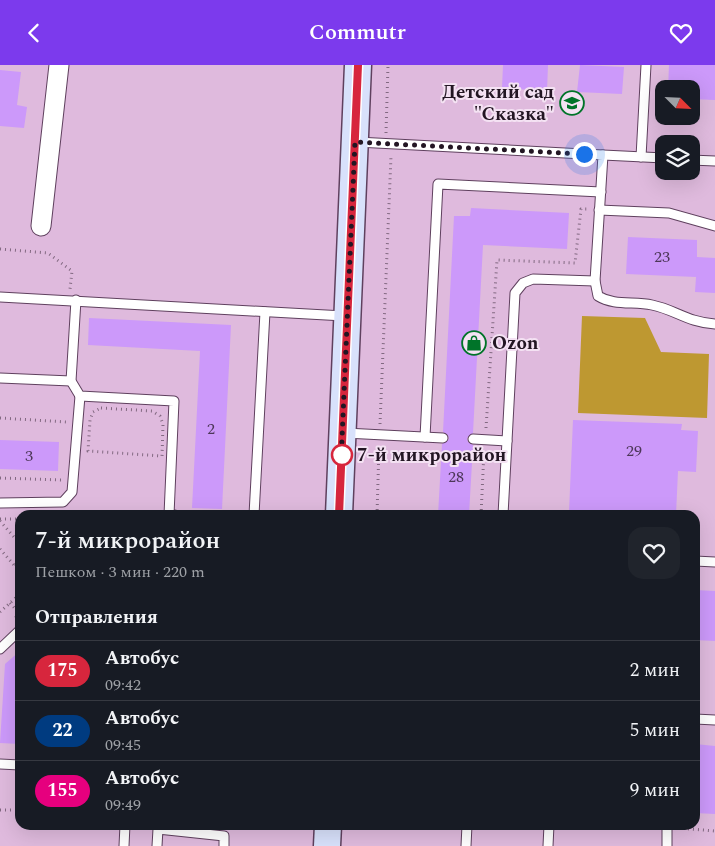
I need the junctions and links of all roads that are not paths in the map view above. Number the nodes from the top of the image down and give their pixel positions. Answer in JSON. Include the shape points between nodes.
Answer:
{"nodes":[{"id":1,"x":59,"y":65,"type":"edge"},
{"id":2,"x":358,"y":65,"type":"edge"},
{"id":3,"x":646,"y":65,"type":"edge"},
{"id":4,"x":355,"y":142,"type":"junction"},
{"id":5,"x":603,"y":155,"type":"junction"},
{"id":6,"x":641,"y":157,"type":"junction"},
{"id":7,"x":655,"y":158,"type":"edge"},
{"id":8,"x":700,"y":160,"type":"edge"},
{"id":9,"x":715,"y":161,"type":"edge"},
{"id":10,"x":601,"y":192,"type":"junction"},
{"id":11,"x":600,"y":210,"type":"junction"},
{"id":12,"x":41,"y":226,"type":"dead end"},
{"id":13,"x":715,"y":226,"type":"edge"},
{"id":14,"x":595,"y":281,"type":"junction"},
{"id":15,"x":0,"y":297,"type":"edge"},
{"id":16,"x":72,"y":300,"type":"junction"},
{"id":17,"x":265,"y":312,"type":"junction"},
{"id":18,"x":347,"y":317,"type":"junction"},
{"id":19,"x":715,"y":324,"type":"edge"},
{"id":20,"x":0,"y":378,"type":"edge"},
{"id":21,"x":72,"y":381,"type":"junction"},
{"id":22,"x":80,"y":396,"type":"junction"},
{"id":23,"x":342,"y":433,"type":"junction"},
{"id":24,"x":425,"y":437,"type":"junction"},
{"id":25,"x":443,"y":438,"type":"dead end"},
{"id":26,"x":473,"y":439,"type":"dead end"},
{"id":27,"x":507,"y":441,"type":"junction"},
{"id":28,"x":0,"y":503,"type":"edge"},
{"id":29,"x":169,"y":510,"type":"edge"},
{"id":30,"x":254,"y":510,"type":"edge"},
{"id":31,"x":339,"y":510,"type":"edge"},
{"id":32,"x":503,"y":510,"type":"edge"},
{"id":33,"x":700,"y":561,"type":"edge"},
{"id":34,"x":715,"y":562,"type":"edge"},
{"id":35,"x":15,"y":635,"type":"edge"},
{"id":36,"x":0,"y":649,"type":"edge"},
{"id":37,"x":700,"y":719,"type":"edge"},
{"id":38,"x":715,"y":720,"type":"edge"},
{"id":39,"x":0,"y":764,"type":"edge"},
{"id":40,"x":15,"y":765,"type":"edge"},
{"id":41,"x":125,"y":830,"type":"edge"},
{"id":42,"x":158,"y":830,"type":"edge"},
{"id":43,"x":169,"y":830,"type":"edge"},
{"id":44,"x":328,"y":830,"type":"edge"},
{"id":45,"x":467,"y":830,"type":"edge"},
{"id":46,"x":549,"y":830,"type":"edge"},
{"id":47,"x":668,"y":830,"type":"edge"},
{"id":48,"x":124,"y":846,"type":"edge"},
{"id":49,"x":157,"y":846,"type":"edge"},
{"id":50,"x":224,"y":846,"type":"edge"},
{"id":51,"x":327,"y":846,"type":"edge"},
{"id":52,"x":466,"y":846,"type":"edge"},
{"id":53,"x":548,"y":846,"type":"edge"},
{"id":54,"x":667,"y":846,"type":"edge"}],
"edges":[{"from":1,"to":12,"type":"street"},
{"from":2,"to":4,"type":"main road"},
{"from":3,"to":6,"type":"lane"},
{"from":4,"to":5,"type":"lane"},
{"from":4,"to":18,"type":"main road"},
{"from":5,"to":6,"type":"lane"},
{"from":5,"to":10,"type":"lane"},
{"from":6,"to":7,"type":"lane"},
{"from":8,"to":9,"type":"lane"},
{"from":10,"to":11,"type":"lane"},
{"from":10,"to":24,"type":"lane","via":[[438,184]]},
{"from":11,"to":13,"type":"lane","via":[[669,213]]},
{"from":11,"to":14,"type":"lane"},
{"from":14,"to":19,"type":"lane","via":[[598,296],[610,302],[652,305],[691,321]]},
{"from":14,"to":27,"type":"lane","via":[[533,279],[523,283],[515,293]]},
{"from":15,"to":16,"type":"lane"},
{"from":16,"to":17,"type":"lane"},
{"from":16,"to":21,"type":"lane"},
{"from":17,"to":18,"type":"lane"},
{"from":17,"to":30,"type":"lane"},
{"from":18,"to":23,"type":"main road"},
{"from":20,"to":21,"type":"lane"},
{"from":21,"to":22,"type":"lane"},
{"from":22,"to":28,"type":"lane","via":[[72,492],[63,503]]},
{"from":22,"to":29,"type":"lane","via":[[174,401]]},
{"from":23,"to":24,"type":"lane"},
{"from":23,"to":31,"type":"main road"},
{"from":24,"to":25,"type":"lane"},
{"from":26,"to":27,"type":"lane"},
{"from":27,"to":32,"type":"lane"},
{"from":33,"to":34,"type":"lane"},
{"from":35,"to":36,"type":"lane"},
{"from":37,"to":38,"type":"lane"},
{"from":39,"to":40,"type":"lane"},
{"from":41,"to":48,"type":"lane"},
{"from":42,"to":49,"type":"lane"},
{"from":43,"to":50,"type":"lane","via":[[224,835]]},
{"from":44,"to":51,"type":"main road"},
{"from":45,"to":52,"type":"lane"},
{"from":46,"to":53,"type":"lane"},
{"from":47,"to":54,"type":"lane"}]}
